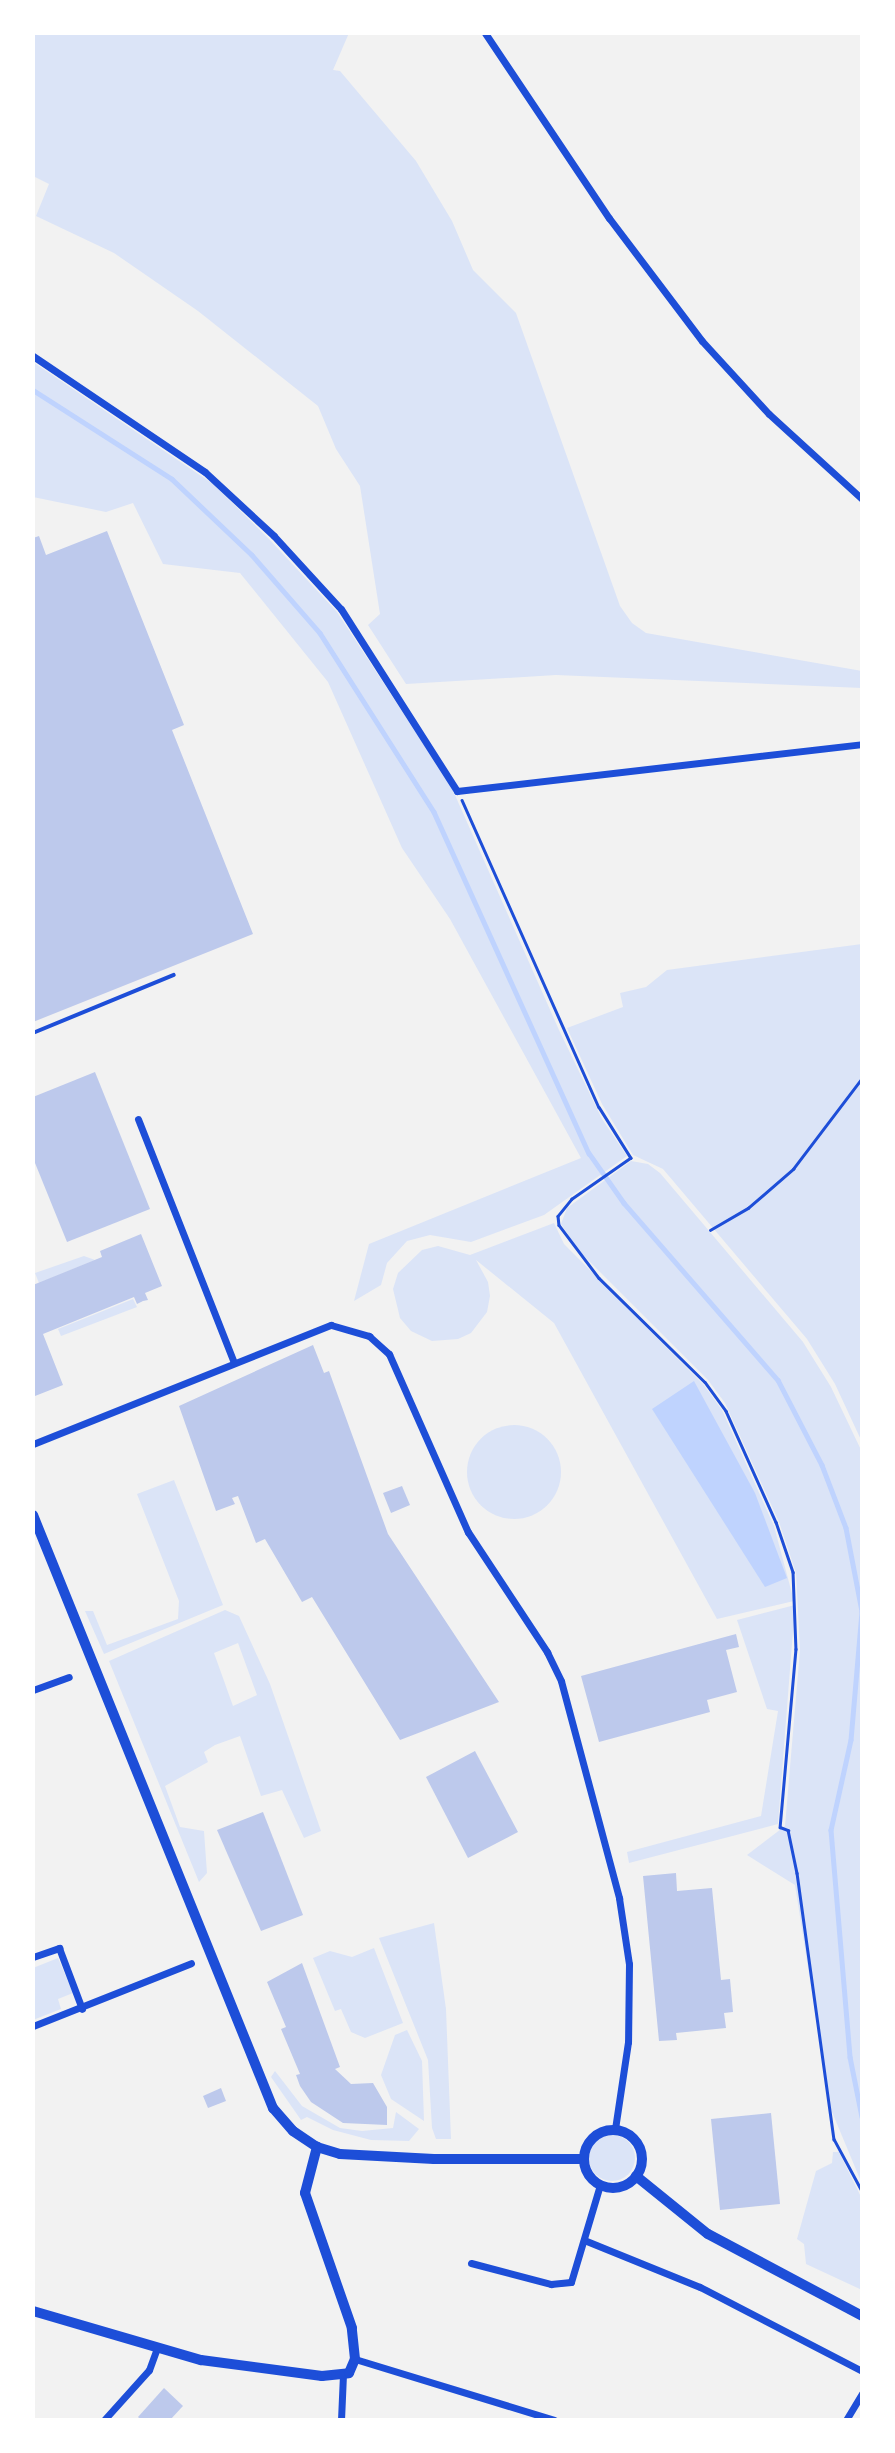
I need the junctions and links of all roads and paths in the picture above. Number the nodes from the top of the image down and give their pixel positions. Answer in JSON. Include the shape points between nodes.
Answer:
{"nodes":[{"id":1,"x":485,"y":33,"type":"edge"},
{"id":2,"x":33,"y":355,"type":"edge"},
{"id":3,"x":862,"y":499,"type":"edge"},
{"id":4,"x":862,"y":744,"type":"edge"},
{"id":5,"x":457,"y":791,"type":"junction"},
{"id":6,"x":174,"y":975,"type":"dead end"},
{"id":7,"x":33,"y":1033,"type":"edge"},
{"id":8,"x":862,"y":1078,"type":"edge"},
{"id":9,"x":138,"y":1119,"type":"dead end"},
{"id":10,"x":709,"y":1230,"type":"dead end"},
{"id":11,"x":234,"y":1363,"type":"junction"},
{"id":12,"x":33,"y":1444,"type":"edge"},
{"id":13,"x":33,"y":1516,"type":"edge"},
{"id":14,"x":69,"y":1677,"type":"dead end"},
{"id":15,"x":33,"y":1690,"type":"edge"},
{"id":16,"x":33,"y":1957,"type":"edge"},
{"id":17,"x":191,"y":1963,"type":"dead end"},
{"id":18,"x":82,"y":2009,"type":"junction"},
{"id":19,"x":33,"y":2026,"type":"edge"},
{"id":20,"x":615,"y":2129,"type":"junction"},
{"id":21,"x":317,"y":2147,"type":"junction"},
{"id":22,"x":583,"y":2159,"type":"junction"},
{"id":23,"x":636,"y":2176,"type":"junction"},
{"id":24,"x":600,"y":2185,"type":"junction"},
{"id":25,"x":862,"y":2191,"type":"edge"},
{"id":26,"x":584,"y":2240,"type":"junction"},
{"id":27,"x":471,"y":2263,"type":"dead end"},
{"id":28,"x":33,"y":2311,"type":"edge"},
{"id":29,"x":862,"y":2316,"type":"edge"},
{"id":30,"x":157,"y":2348,"type":"junction"},
{"id":31,"x":355,"y":2359,"type":"junction"},
{"id":32,"x":862,"y":2371,"type":"edge"},
{"id":33,"x":343,"y":2375,"type":"junction"},
{"id":34,"x":862,"y":2393,"type":"edge"},
{"id":35,"x":104,"y":2420,"type":"edge"},
{"id":36,"x":341,"y":2420,"type":"edge"},
{"id":37,"x":554,"y":2420,"type":"edge"},
{"id":38,"x":846,"y":2420,"type":"edge"}],
"edges":[{"from":1,"to":3,"type":"street","via":[[608,218],[702,341],[769,414]]},
{"from":2,"to":5,"type":"street","via":[[205,472],[274,536],[341,609]]},
{"from":4,"to":5,"type":"street"},
{"from":5,"to":25,"type":"path","via":[[599,1107],[631,1158],[567,1205],[558,1216],[559,1225],[599,1278],[705,1382],[726,1411],[776,1522],[793,1572],[796,1649],[780,1826],[788,1830],[797,1873],[834,2139]]},
{"from":6,"to":7,"type":"lane"},
{"from":8,"to":10,"type":"path","via":[[793,1169],[748,1208]]},
{"from":9,"to":11,"type":"street"},
{"from":11,"to":12,"type":"street"},
{"from":11,"to":20,"type":"street","via":[[331,1325],[369,1336],[398,1368],[439,1473],[468,1532],[547,1652],[561,1681],[619,1898],[629,1965],[628,2042]]},
{"from":13,"to":21,"type":"main road","via":[[273,2108]]},
{"from":14,"to":15,"type":"street"},
{"from":16,"to":18,"type":"street","via":[[59,1948]]},
{"from":17,"to":18,"type":"street"},
{"from":18,"to":19,"type":"street"},
{"from":20,"to":22,"type":"main road","via":[[592,2138]]},
{"from":20,"to":23,"type":"main road","via":[[632,2137],[640,2148]]},
{"from":21,"to":22,"type":"main road","via":[[340,2154],[434,2160]]},
{"from":21,"to":31,"type":"street","via":[[305,2193],[350,2318]]},
{"from":22,"to":24,"type":"main road","via":[[590,2177]]},
{"from":23,"to":24,"type":"main road","via":[[623,2186]]},
{"from":23,"to":29,"type":"main road","via":[[708,2234]]},
{"from":24,"to":26,"type":"street"},
{"from":26,"to":27,"type":"street","via":[[578,2270],[563,2286]]},
{"from":26,"to":32,"type":"street","via":[[700,2287]]},
{"from":28,"to":30,"type":"street"},
{"from":30,"to":33,"type":"street","via":[[265,2371]]},
{"from":30,"to":35,"type":"street","via":[[149,2370]]},
{"from":31,"to":33,"type":"street","via":[[353,2370]]},
{"from":31,"to":37,"type":"street"},
{"from":33,"to":36,"type":"street"},
{"from":34,"to":38,"type":"street"}]}
